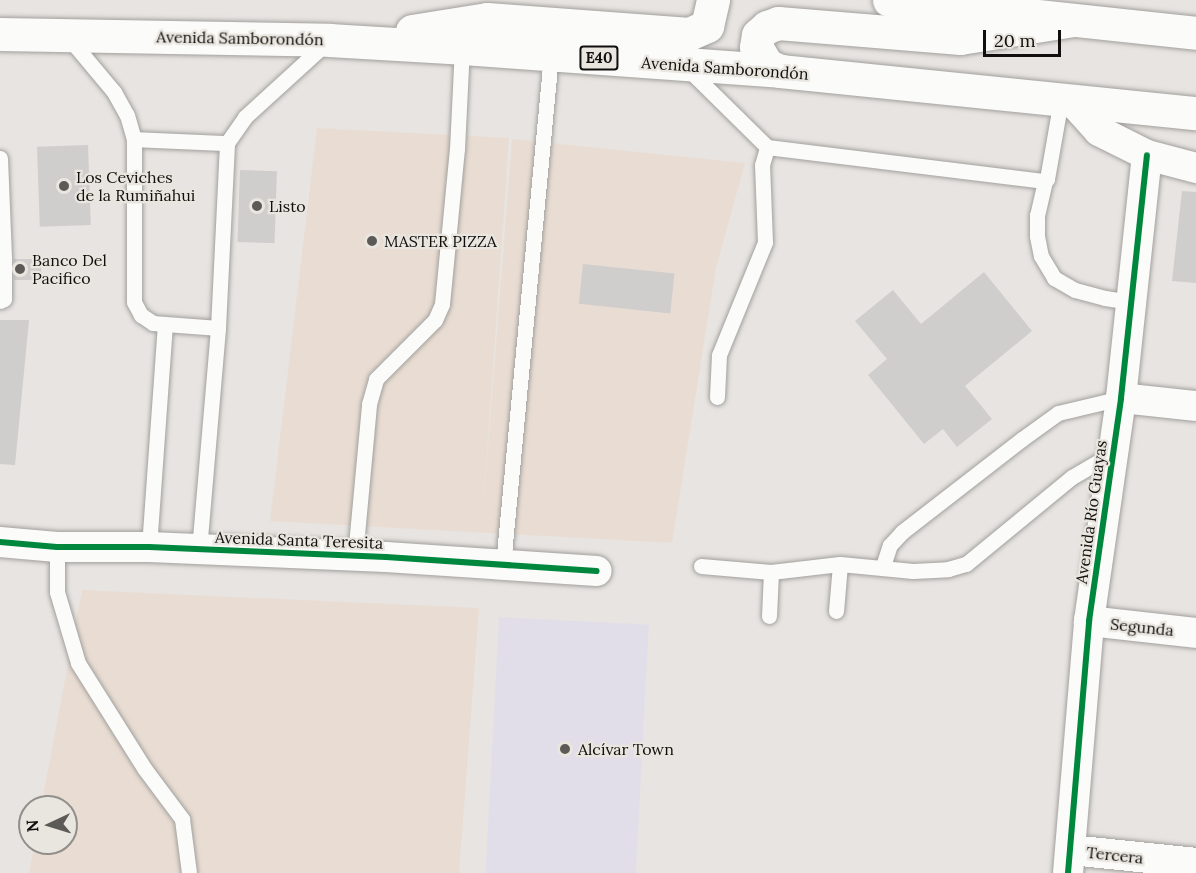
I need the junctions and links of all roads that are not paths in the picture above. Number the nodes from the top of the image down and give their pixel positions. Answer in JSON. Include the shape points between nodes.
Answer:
{"nodes":[{"id":1,"x":713,"y":0,"type":"edge"},
{"id":2,"x":901,"y":1,"type":"edge"},
{"id":3,"x":964,"y":4,"type":"edge"},
{"id":4,"x":1075,"y":10,"type":"edge"},
{"id":5,"x":1196,"y":33,"type":"edge"},
{"id":6,"x":0,"y":34,"type":"edge"},
{"id":7,"x":66,"y":34,"type":"junction"},
{"id":8,"x":338,"y":40,"type":"junction"},
{"id":9,"x":462,"y":48,"type":"junction"},
{"id":10,"x":551,"y":55,"type":"junction"},
{"id":11,"x":684,"y":65,"type":"junction"},
{"id":12,"x":780,"y":71,"type":"junction"},
{"id":13,"x":1067,"y":101,"type":"junction"},
{"id":14,"x":1196,"y":113,"type":"edge"},
{"id":15,"x":134,"y":139,"type":"junction"},
{"id":16,"x":227,"y":143,"type":"junction"},
{"id":17,"x":767,"y":147,"type":"junction"},
{"id":18,"x":1147,"y":155,"type":"junction"},
{"id":19,"x":0,"y":158,"type":"edge"},
{"id":20,"x":1196,"y":168,"type":"edge"},
{"id":21,"x":1045,"y":181,"type":"junction"},
{"id":22,"x":0,"y":301,"type":"edge"},
{"id":23,"x":1130,"y":302,"type":"junction"},
{"id":24,"x":165,"y":326,"type":"junction"},
{"id":25,"x":218,"y":328,"type":"junction"},
{"id":26,"x":717,"y":397,"type":"dead end"},
{"id":27,"x":1121,"y":398,"type":"junction"},
{"id":28,"x":1196,"y":406,"type":"edge"},
{"id":29,"x":1113,"y":453,"type":"junction"},
{"id":30,"x":0,"y":542,"type":"edge"},
{"id":31,"x":57,"y":547,"type":"junction"},
{"id":32,"x":149,"y":547,"type":"junction"},
{"id":33,"x":199,"y":550,"type":"junction"},
{"id":34,"x":355,"y":556,"type":"junction"},
{"id":35,"x":840,"y":564,"type":"junction"},
{"id":36,"x":503,"y":565,"type":"junction"},
{"id":37,"x":701,"y":566,"type":"dead end"},
{"id":38,"x":884,"y":566,"type":"junction"},
{"id":39,"x":597,"y":571,"type":"dead end"},
{"id":40,"x":771,"y":572,"type":"junction"},
{"id":41,"x":836,"y":611,"type":"dead end"},
{"id":42,"x":769,"y":616,"type":"dead end"},
{"id":43,"x":1089,"y":621,"type":"junction"},
{"id":44,"x":1196,"y":633,"type":"edge"},
{"id":45,"x":1069,"y":862,"type":"edge"},
{"id":46,"x":1196,"y":862,"type":"edge"},
{"id":47,"x":189,"y":873,"type":"edge"}],
"edges":[{"from":1,"to":8,"type":"highway","via":[[707,26],[689,34],[487,19]]},
{"from":2,"to":3,"type":"highway"},
{"from":3,"to":4,"type":"highway"},
{"from":4,"to":5,"type":"highway"},
{"from":4,"to":12,"type":"highway","via":[[960,38],[778,23],[758,35],[756,47],[767,66]]},
{"from":6,"to":7,"type":"highway","name":"Avenida Samborondón","number":"E40"},
{"from":7,"to":8,"type":"highway","name":"Avenida Samborondón","number":"E40"},
{"from":7,"to":15,"type":"lane","via":[[114,92]]},
{"from":8,"to":9,"type":"highway","name":"Avenida Samborondón","number":"E40"},
{"from":8,"to":16,"type":"lane","via":[[245,117]]},
{"from":9,"to":10,"type":"highway","name":"Avenida Samborondón","number":"E40"},
{"from":9,"to":34,"type":"lane","via":[[457,148],[441,304],[435,320],[376,379],[369,404]]},
{"from":10,"to":11,"type":"highway","name":"Avenida Samborondón","number":"E40"},
{"from":10,"to":36,"type":"lane"},
{"from":11,"to":12,"type":"highway","name":"Avenida Samborondón","number":"E40"},
{"from":11,"to":17,"type":"lane"},
{"from":12,"to":13,"type":"highway","name":"Avenida Samborondón","number":"E40"},
{"from":13,"to":14,"type":"highway","name":"Avenida Samborondón","number":"E40"},
{"from":13,"to":18,"type":"street","via":[[1100,131]]},
{"from":13,"to":21,"type":"lane"},
{"from":15,"to":16,"type":"lane"},
{"from":15,"to":24,"type":"lane","via":[[134,302],[141,315]]},
{"from":16,"to":25,"type":"lane"},
{"from":17,"to":21,"type":"lane"},
{"from":17,"to":26,"type":"lane","via":[[762,165],[765,242],[719,355]]},
{"from":18,"to":20,"type":"street"},
{"from":18,"to":23,"type":"street","name":"Avenida Río Guayas"},
{"from":19,"to":22,"type":"lane","via":[[4,258],[4,299]]},
{"from":21,"to":23,"type":"lane","via":[[1037,215],[1037,236],[1041,256],[1054,278],[1075,290]]},
{"from":23,"to":27,"type":"street","name":"Avenida Río Guayas"},
{"from":24,"to":25,"type":"lane"},
{"from":24,"to":32,"type":"lane"},
{"from":25,"to":33,"type":"lane"},
{"from":27,"to":28,"type":"street"},
{"from":27,"to":29,"type":"street","name":"Avenida Río Guayas"},
{"from":27,"to":38,"type":"lane","via":[[1058,413],[902,532],[890,545]]},
{"from":29,"to":38,"type":"lane","via":[[1072,477],[966,564],[913,571]]},
{"from":29,"to":43,"type":"street","name":"Avenida Río Guayas"},
{"from":30,"to":31,"type":"street","name":"Avenida Santa Teresita"},
{"from":31,"to":32,"type":"street","name":"Avenida Santa Teresita"},
{"from":31,"to":47,"type":"lane","via":[[57,592],[78,663],[144,768],[182,819]]},
{"from":32,"to":33,"type":"street","name":"Avenida Santa Teresita"},
{"from":33,"to":34,"type":"street","name":"Avenida Santa Teresita"},
{"from":34,"to":36,"type":"street","name":"Avenida Santa Teresita"},
{"from":35,"to":38,"type":"lane"},
{"from":35,"to":40,"type":"lane"},
{"from":35,"to":41,"type":"lane"},
{"from":36,"to":39,"type":"street","name":"Avenida Santa Teresita"},
{"from":37,"to":40,"type":"lane"},
{"from":40,"to":42,"type":"lane"},
{"from":43,"to":44,"type":"street","name":"Segunda"},
{"from":43,"to":45,"type":"street","name":"Avenida Río Guayas"},
{"from":45,"to":46,"type":"street","name":"Tercera"}]}
